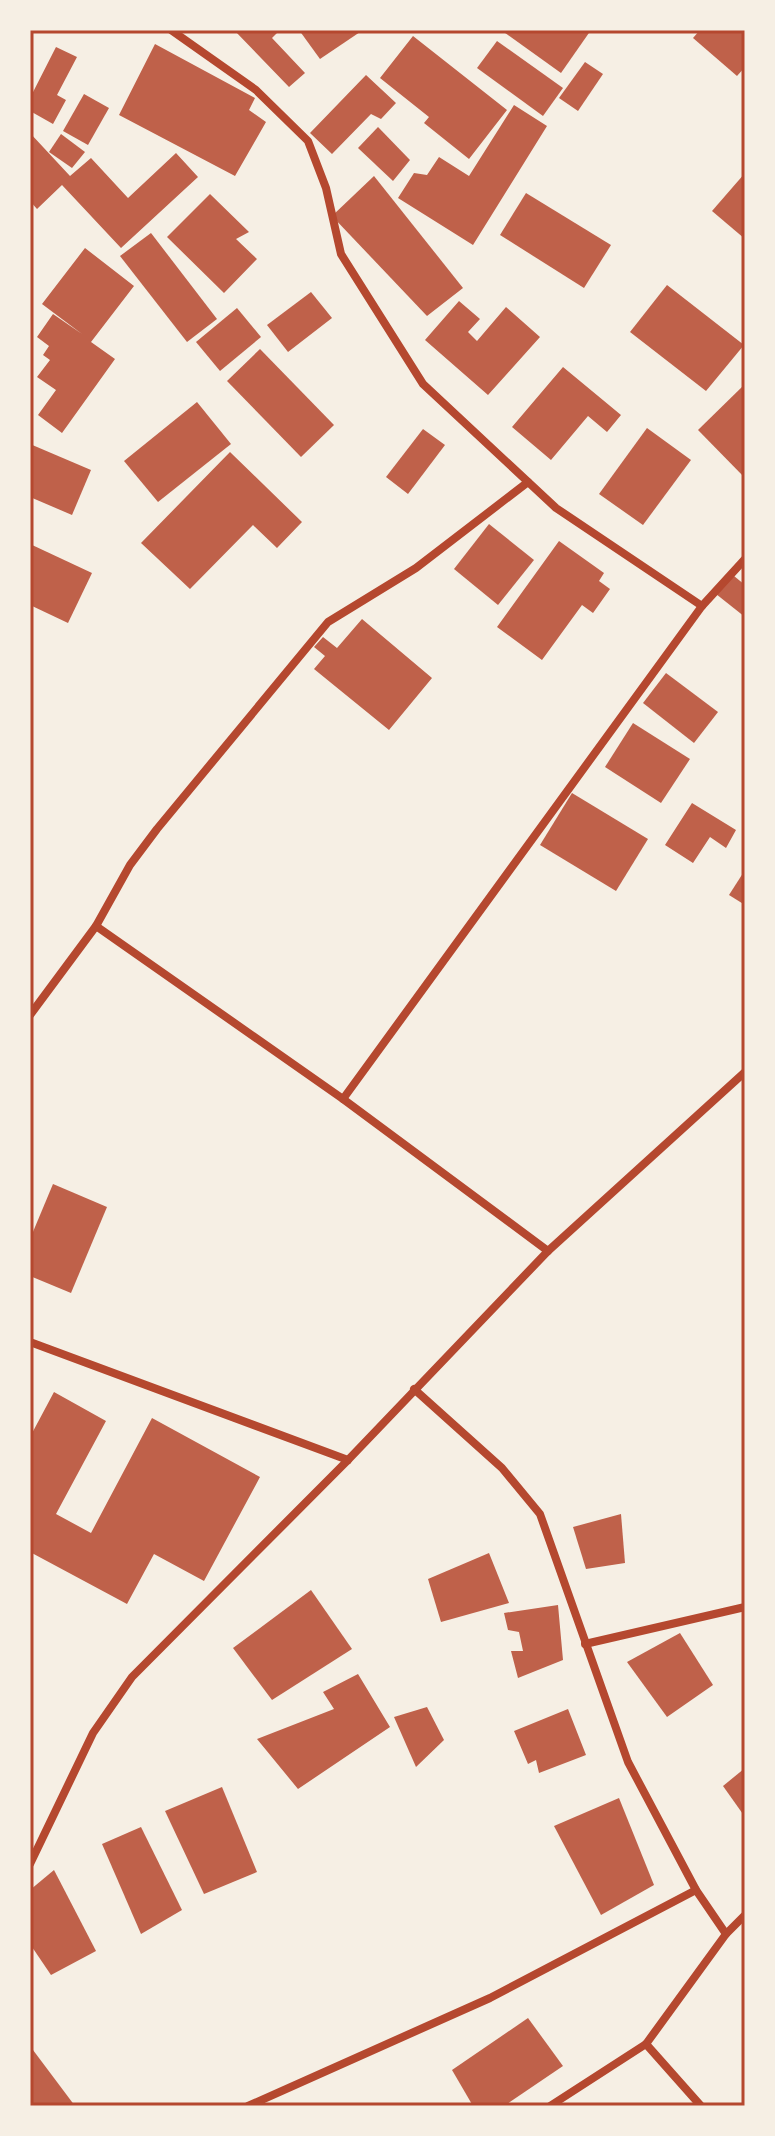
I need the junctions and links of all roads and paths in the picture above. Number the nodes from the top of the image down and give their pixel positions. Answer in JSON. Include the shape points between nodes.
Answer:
{"nodes":[{"id":1,"x":171,"y":30,"type":"edge"},
{"id":2,"x":528,"y":482,"type":"junction"},
{"id":3,"x":745,"y":559,"type":"edge"},
{"id":4,"x":702,"y":606,"type":"junction"},
{"id":5,"x":96,"y":926,"type":"junction"},
{"id":6,"x":30,"y":1015,"type":"edge"},
{"id":7,"x":745,"y":1072,"type":"edge"},
{"id":8,"x":343,"y":1099,"type":"junction"},
{"id":9,"x":548,"y":1251,"type":"junction"},
{"id":10,"x":30,"y":1342,"type":"edge"},
{"id":11,"x":414,"y":1389,"type":"junction"},
{"id":12,"x":348,"y":1460,"type":"junction"},
{"id":13,"x":745,"y":1607,"type":"edge"},
{"id":14,"x":585,"y":1644,"type":"junction"},
{"id":15,"x":30,"y":1864,"type":"edge"},
{"id":16,"x":696,"y":1890,"type":"junction"},
{"id":17,"x":745,"y":1915,"type":"edge"},
{"id":18,"x":726,"y":1934,"type":"junction"},
{"id":19,"x":646,"y":2044,"type":"junction"},
{"id":20,"x":248,"y":2106,"type":"edge"},
{"id":21,"x":550,"y":2106,"type":"edge"},
{"id":22,"x":701,"y":2106,"type":"edge"}],
"edges":[{"from":1,"to":2,"type":"street","via":[[256,90],[308,141],[326,188],[341,254],[423,384]]},
{"from":2,"to":4,"type":"street","via":[[556,508]]},
{"from":2,"to":5,"type":"street","via":[[416,568],[328,622],[157,829]]},
{"from":3,"to":4,"type":"street"},
{"from":4,"to":8,"type":"street"},
{"from":5,"to":6,"type":"street"},
{"from":5,"to":8,"type":"street"},
{"from":7,"to":9,"type":"street"},
{"from":8,"to":9,"type":"street"},
{"from":9,"to":11,"type":"street"},
{"from":10,"to":12,"type":"street"},
{"from":11,"to":12,"type":"street"},
{"from":11,"to":14,"type":"street","via":[[502,1468],[540,1514]]},
{"from":12,"to":15,"type":"street","via":[[132,1677],[93,1733]]},
{"from":13,"to":14,"type":"street"},
{"from":14,"to":16,"type":"street","via":[[628,1762]]},
{"from":16,"to":18,"type":"street"},
{"from":16,"to":20,"type":"street","via":[[490,1998]]},
{"from":17,"to":18,"type":"street"},
{"from":18,"to":19,"type":"street"},
{"from":19,"to":21,"type":"street"},
{"from":19,"to":22,"type":"street"}]}
